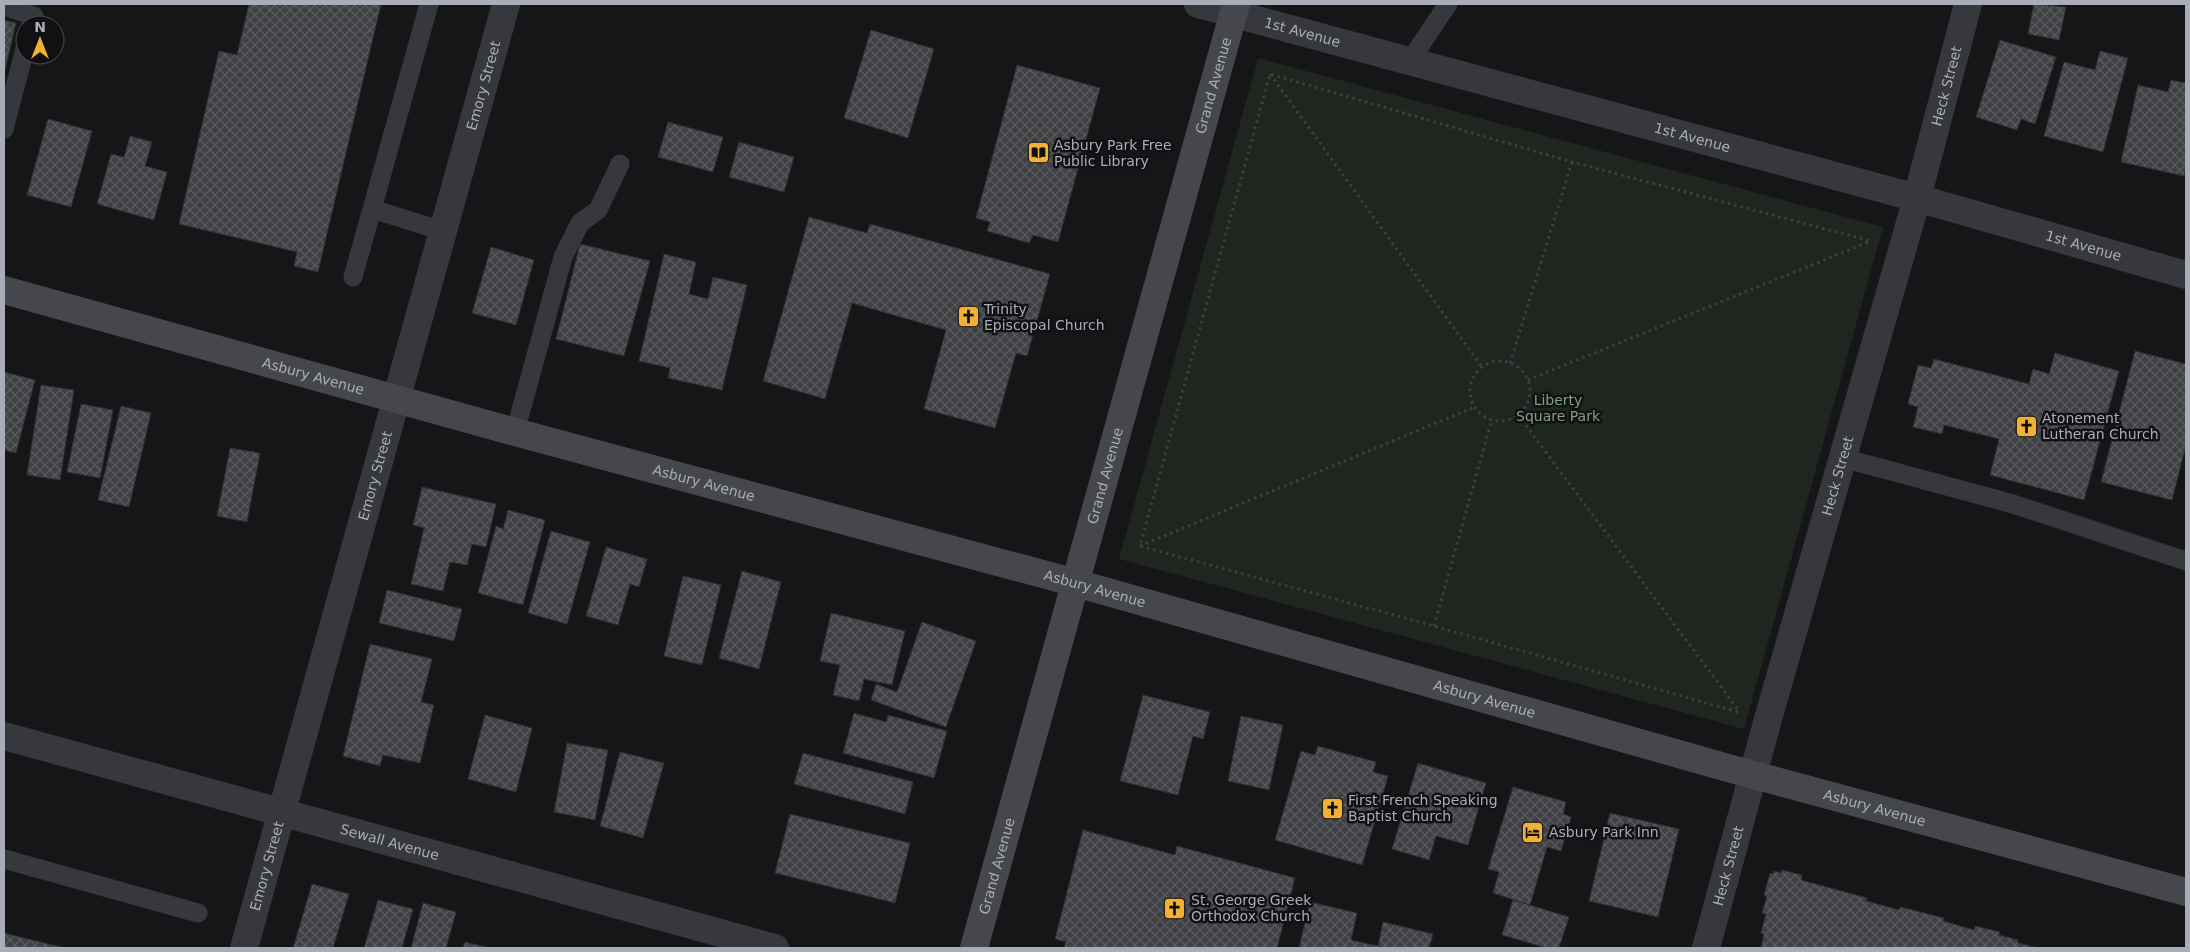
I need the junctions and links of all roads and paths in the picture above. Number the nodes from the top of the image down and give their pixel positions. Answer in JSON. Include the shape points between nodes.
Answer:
{"nodes":[{"id":1,"x":429,"y":4,"type":"edge"},
{"id":2,"x":506,"y":4,"type":"edge"},
{"id":3,"x":1198,"y":4,"type":"edge"},
{"id":4,"x":1448,"y":4,"type":"edge"},
{"id":5,"x":1968,"y":4,"type":"edge"},
{"id":6,"x":4,"y":6,"type":"edge"},
{"id":7,"x":1235,"y":9,"type":"edge"},
{"id":8,"x":31,"y":15,"type":"edge"},
{"id":9,"x":1409,"y":62,"type":"junction"},
{"id":10,"x":21,"y":65,"type":"edge"},
{"id":11,"x":1270,"y":74,"type":"junction"},
{"id":12,"x":4,"y":129,"type":"edge"},
{"id":13,"x":1572,"y":162,"type":"junction"},
{"id":14,"x":620,"y":164,"type":"dead end"},
{"id":15,"x":1917,"y":198,"type":"junction"},
{"id":16,"x":372,"y":209,"type":"junction"},
{"id":17,"x":442,"y":231,"type":"junction"},
{"id":18,"x":1872,"y":241,"type":"junction"},
{"id":19,"x":1869,"y":250,"type":"dead end"},
{"id":20,"x":2186,"y":275,"type":"edge"},
{"id":21,"x":353,"y":278,"type":"dead end"},
{"id":22,"x":4,"y":290,"type":"edge"},
{"id":23,"x":1510,"y":363,"type":"junction"},
{"id":24,"x":1482,"y":367,"type":"junction"},
{"id":25,"x":1528,"y":380,"type":"junction"},
{"id":26,"x":396,"y":399,"type":"junction"},
{"id":27,"x":1475,"y":407,"type":"junction"},
{"id":28,"x":1518,"y":415,"type":"junction"},
{"id":29,"x":1492,"y":419,"type":"junction"},
{"id":30,"x":515,"y":432,"type":"junction"},
{"id":31,"x":1842,"y":458,"type":"junction"},
{"id":32,"x":1140,"y":546,"type":"junction"},
{"id":33,"x":2186,"y":561,"type":"edge"},
{"id":34,"x":1076,"y":583,"type":"junction"},
{"id":35,"x":1434,"y":626,"type":"junction"},
{"id":36,"x":1744,"y":704,"type":"dead end"},
{"id":37,"x":1741,"y":713,"type":"junction"},
{"id":38,"x":1740,"y":718,"type":"dead end"},
{"id":39,"x":4,"y":736,"type":"edge"},
{"id":40,"x":1754,"y":775,"type":"junction"},
{"id":41,"x":282,"y":812,"type":"junction"},
{"id":42,"x":4,"y":859,"type":"edge"},
{"id":43,"x":2186,"y":890,"type":"edge"},
{"id":44,"x":198,"y":913,"type":"dead end"},
{"id":45,"x":244,"y":948,"type":"edge"},
{"id":46,"x":775,"y":948,"type":"edge"},
{"id":47,"x":974,"y":948,"type":"edge"},
{"id":48,"x":1706,"y":948,"type":"edge"}],
"edges":[{"from":1,"to":16,"type":"lane"},
{"from":2,"to":17,"type":"street","name":"Emory Street"},
{"from":3,"to":7,"type":"street","name":"1st Avenue"},
{"from":4,"to":9,"type":"lane"},
{"from":5,"to":15,"type":"street","name":"Heck Street"},
{"from":6,"to":8,"type":"lane"},
{"from":7,"to":9,"type":"street","name":"1st Avenue"},
{"from":7,"to":34,"type":"street","name":"Grand Avenue"},
{"from":9,"to":15,"type":"street","name":"1st Avenue"},
{"from":10,"to":12,"type":"lane"},
{"from":11,"to":13,"type":"path"},
{"from":11,"to":24,"type":"path"},
{"from":11,"to":32,"type":"path"},
{"from":13,"to":18,"type":"path"},
{"from":13,"to":23,"type":"path"},
{"from":14,"to":30,"type":"lane","via":[[598,210],[580,223],[563,257]]},
{"from":15,"to":20,"type":"street","name":"1st Avenue"},
{"from":15,"to":31,"type":"street","name":"Heck Street"},
{"from":16,"to":17,"type":"lane"},
{"from":16,"to":21,"type":"lane"},
{"from":17,"to":26,"type":"street","name":"Emory Street"},
{"from":18,"to":19,"type":"path"},
{"from":18,"to":25,"type":"path"},
{"from":22,"to":26,"type":"street","name":"Asbury Avenue"},
{"from":23,"to":24,"type":"path","via":[[1496,361]]},
{"from":23,"to":25,"type":"path"},
{"from":24,"to":27,"type":"path","via":[[1470,388]]},
{"from":25,"to":28,"type":"path","via":[[1529,399]]},
{"from":26,"to":30,"type":"street","name":"Asbury Avenue"},
{"from":26,"to":41,"type":"street","name":"Emory Street"},
{"from":27,"to":29,"type":"path"},
{"from":27,"to":32,"type":"path"},
{"from":28,"to":29,"type":"path","via":[[1509,419]]},
{"from":28,"to":37,"type":"path"},
{"from":29,"to":35,"type":"path"},
{"from":30,"to":34,"type":"street","name":"Asbury Avenue"},
{"from":31,"to":33,"type":"lane","via":[[2013,504]]},
{"from":31,"to":40,"type":"street","name":"Heck Street"},
{"from":32,"to":35,"type":"path"},
{"from":34,"to":40,"type":"street","name":"Asbury Avenue"},
{"from":34,"to":47,"type":"street","name":"Grand Avenue"},
{"from":35,"to":37,"type":"path"},
{"from":36,"to":37,"type":"path"},
{"from":37,"to":38,"type":"path"},
{"from":39,"to":41,"type":"street","name":"Sewall Avenue"},
{"from":40,"to":43,"type":"street","name":"Asbury Avenue"},
{"from":40,"to":48,"type":"street","name":"Heck Street"},
{"from":41,"to":45,"type":"street","name":"Emory Street"},
{"from":41,"to":46,"type":"street","name":"Sewall Avenue"},
{"from":42,"to":44,"type":"lane"}]}
